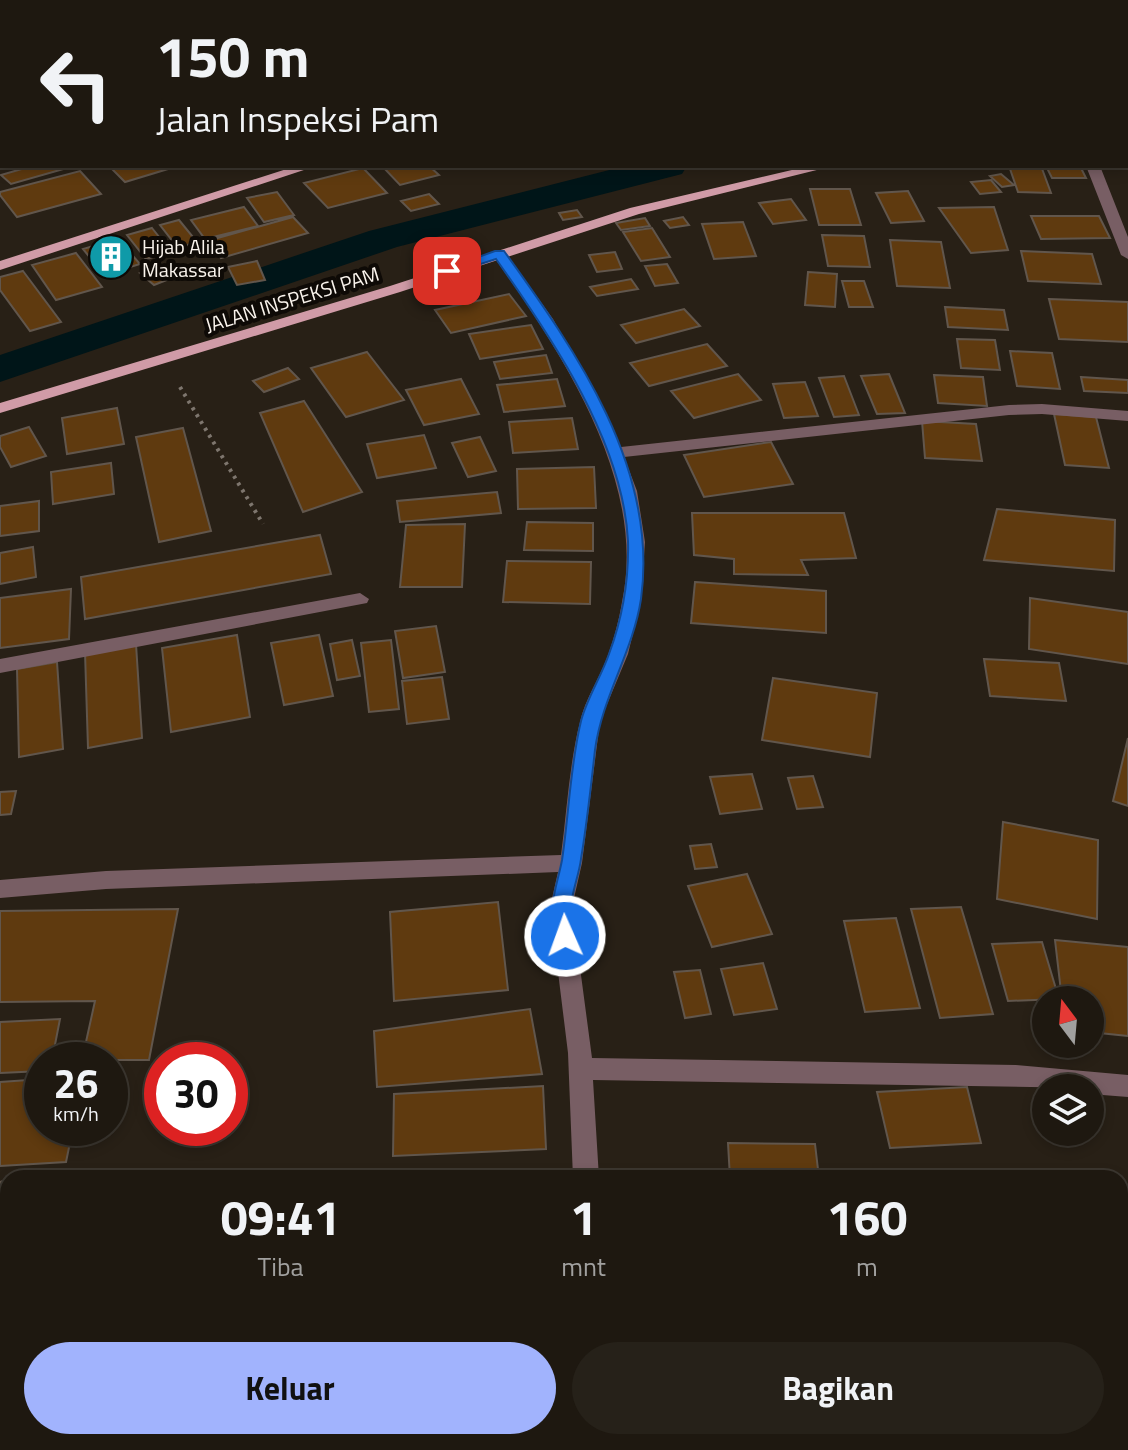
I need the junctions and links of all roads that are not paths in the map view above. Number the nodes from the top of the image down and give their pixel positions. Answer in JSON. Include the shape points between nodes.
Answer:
{"nodes":[{"id":1,"x":303,"y":168,"type":"edge"},
{"id":2,"x":818,"y":168,"type":"edge"},
{"id":3,"x":1094,"y":168,"type":"edge"},
{"id":4,"x":499,"y":254,"type":"junction"},
{"id":5,"x":1128,"y":255,"type":"edge"},
{"id":6,"x":0,"y":266,"type":"edge"},
{"id":7,"x":0,"y":408,"type":"edge"},
{"id":8,"x":1128,"y":416,"type":"edge"},
{"id":9,"x":615,"y":453,"type":"junction"},
{"id":10,"x":360,"y":599,"type":"dead end"},
{"id":11,"x":0,"y":666,"type":"edge"},
{"id":12,"x":571,"y":863,"type":"junction"},
{"id":13,"x":0,"y":889,"type":"edge"},
{"id":14,"x":581,"y":1069,"type":"junction"},
{"id":15,"x":1128,"y":1086,"type":"edge"},
{"id":16,"x":586,"y":1170,"type":"edge"}],
"edges":[{"from":1,"to":6,"type":"main road"},
{"from":2,"to":4,"type":"main road","name":"JALAN INSPEKSI PAM","via":[[635,211]]},
{"from":3,"to":5,"type":"street"},
{"from":4,"to":7,"type":"main road","name":"JALAN INSPEKSI PAM"},
{"from":4,"to":9,"type":"street","via":[[553,331]]},
{"from":8,"to":9,"type":"street","via":[[1009,410]]},
{"from":9,"to":12,"type":"street","via":[[636,542],[632,600],[618,654],[590,721]]},
{"from":10,"to":11,"type":"street"},
{"from":12,"to":13,"type":"street","via":[[106,880]]},
{"from":12,"to":14,"type":"street","via":[[561,907]]},
{"from":14,"to":15,"type":"street","via":[[1016,1076]]},
{"from":14,"to":16,"type":"street"}]}
